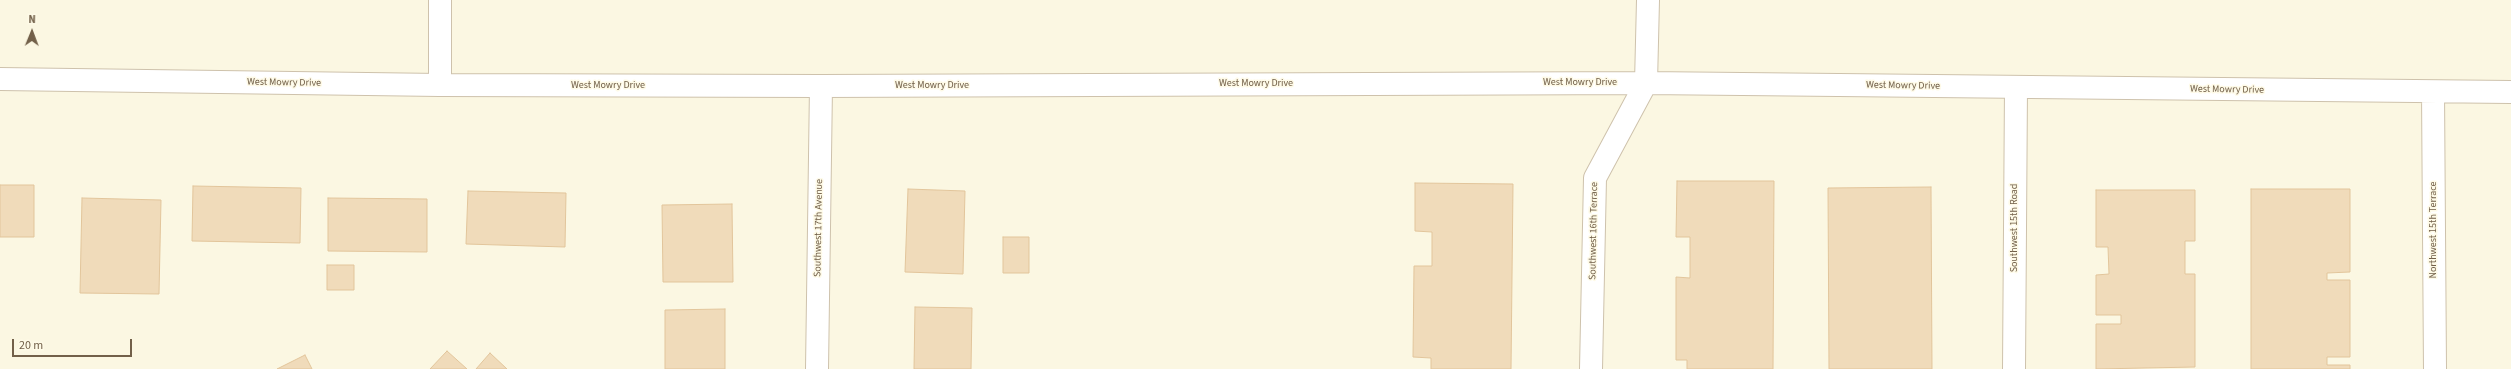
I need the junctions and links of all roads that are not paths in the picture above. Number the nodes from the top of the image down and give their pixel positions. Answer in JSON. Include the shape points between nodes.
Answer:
{"nodes":[{"id":1,"x":440,"y":0,"type":"edge"},
{"id":2,"x":1648,"y":0,"type":"edge"},
{"id":3,"x":0,"y":79,"type":"edge"},
{"id":4,"x":1646,"y":83,"type":"junction"},
{"id":5,"x":440,"y":85,"type":"junction"},
{"id":6,"x":820,"y":86,"type":"junction"},
{"id":7,"x":2016,"y":88,"type":"junction"},
{"id":8,"x":2433,"y":92,"type":"junction"},
{"id":9,"x":2511,"y":92,"type":"edge"},
{"id":10,"x":817,"y":369,"type":"edge"},
{"id":11,"x":1591,"y":369,"type":"edge"},
{"id":12,"x":2014,"y":369,"type":"edge"},
{"id":13,"x":2435,"y":369,"type":"edge"}],
"edges":[{"from":1,"to":5,"type":"street"},
{"from":2,"to":4,"type":"street"},
{"from":3,"to":5,"type":"street","name":"West Mowry Drive"},
{"from":4,"to":6,"type":"street","name":"West Mowry Drive"},
{"from":4,"to":7,"type":"street","name":"West Mowry Drive"},
{"from":4,"to":11,"type":"street","name":"Southwest 16th Terrace","via":[[1595,178]]},
{"from":5,"to":6,"type":"street","name":"West Mowry Drive"},
{"from":6,"to":10,"type":"street","name":"Southwest 17th Avenue"},
{"from":7,"to":8,"type":"street","name":"West Mowry Drive"},
{"from":7,"to":12,"type":"street","name":"Southwest 15th Road"},
{"from":8,"to":9,"type":"street","name":"West Mowry Drive"},
{"from":8,"to":13,"type":"street","name":"Northwest 15th Terrace"}]}
